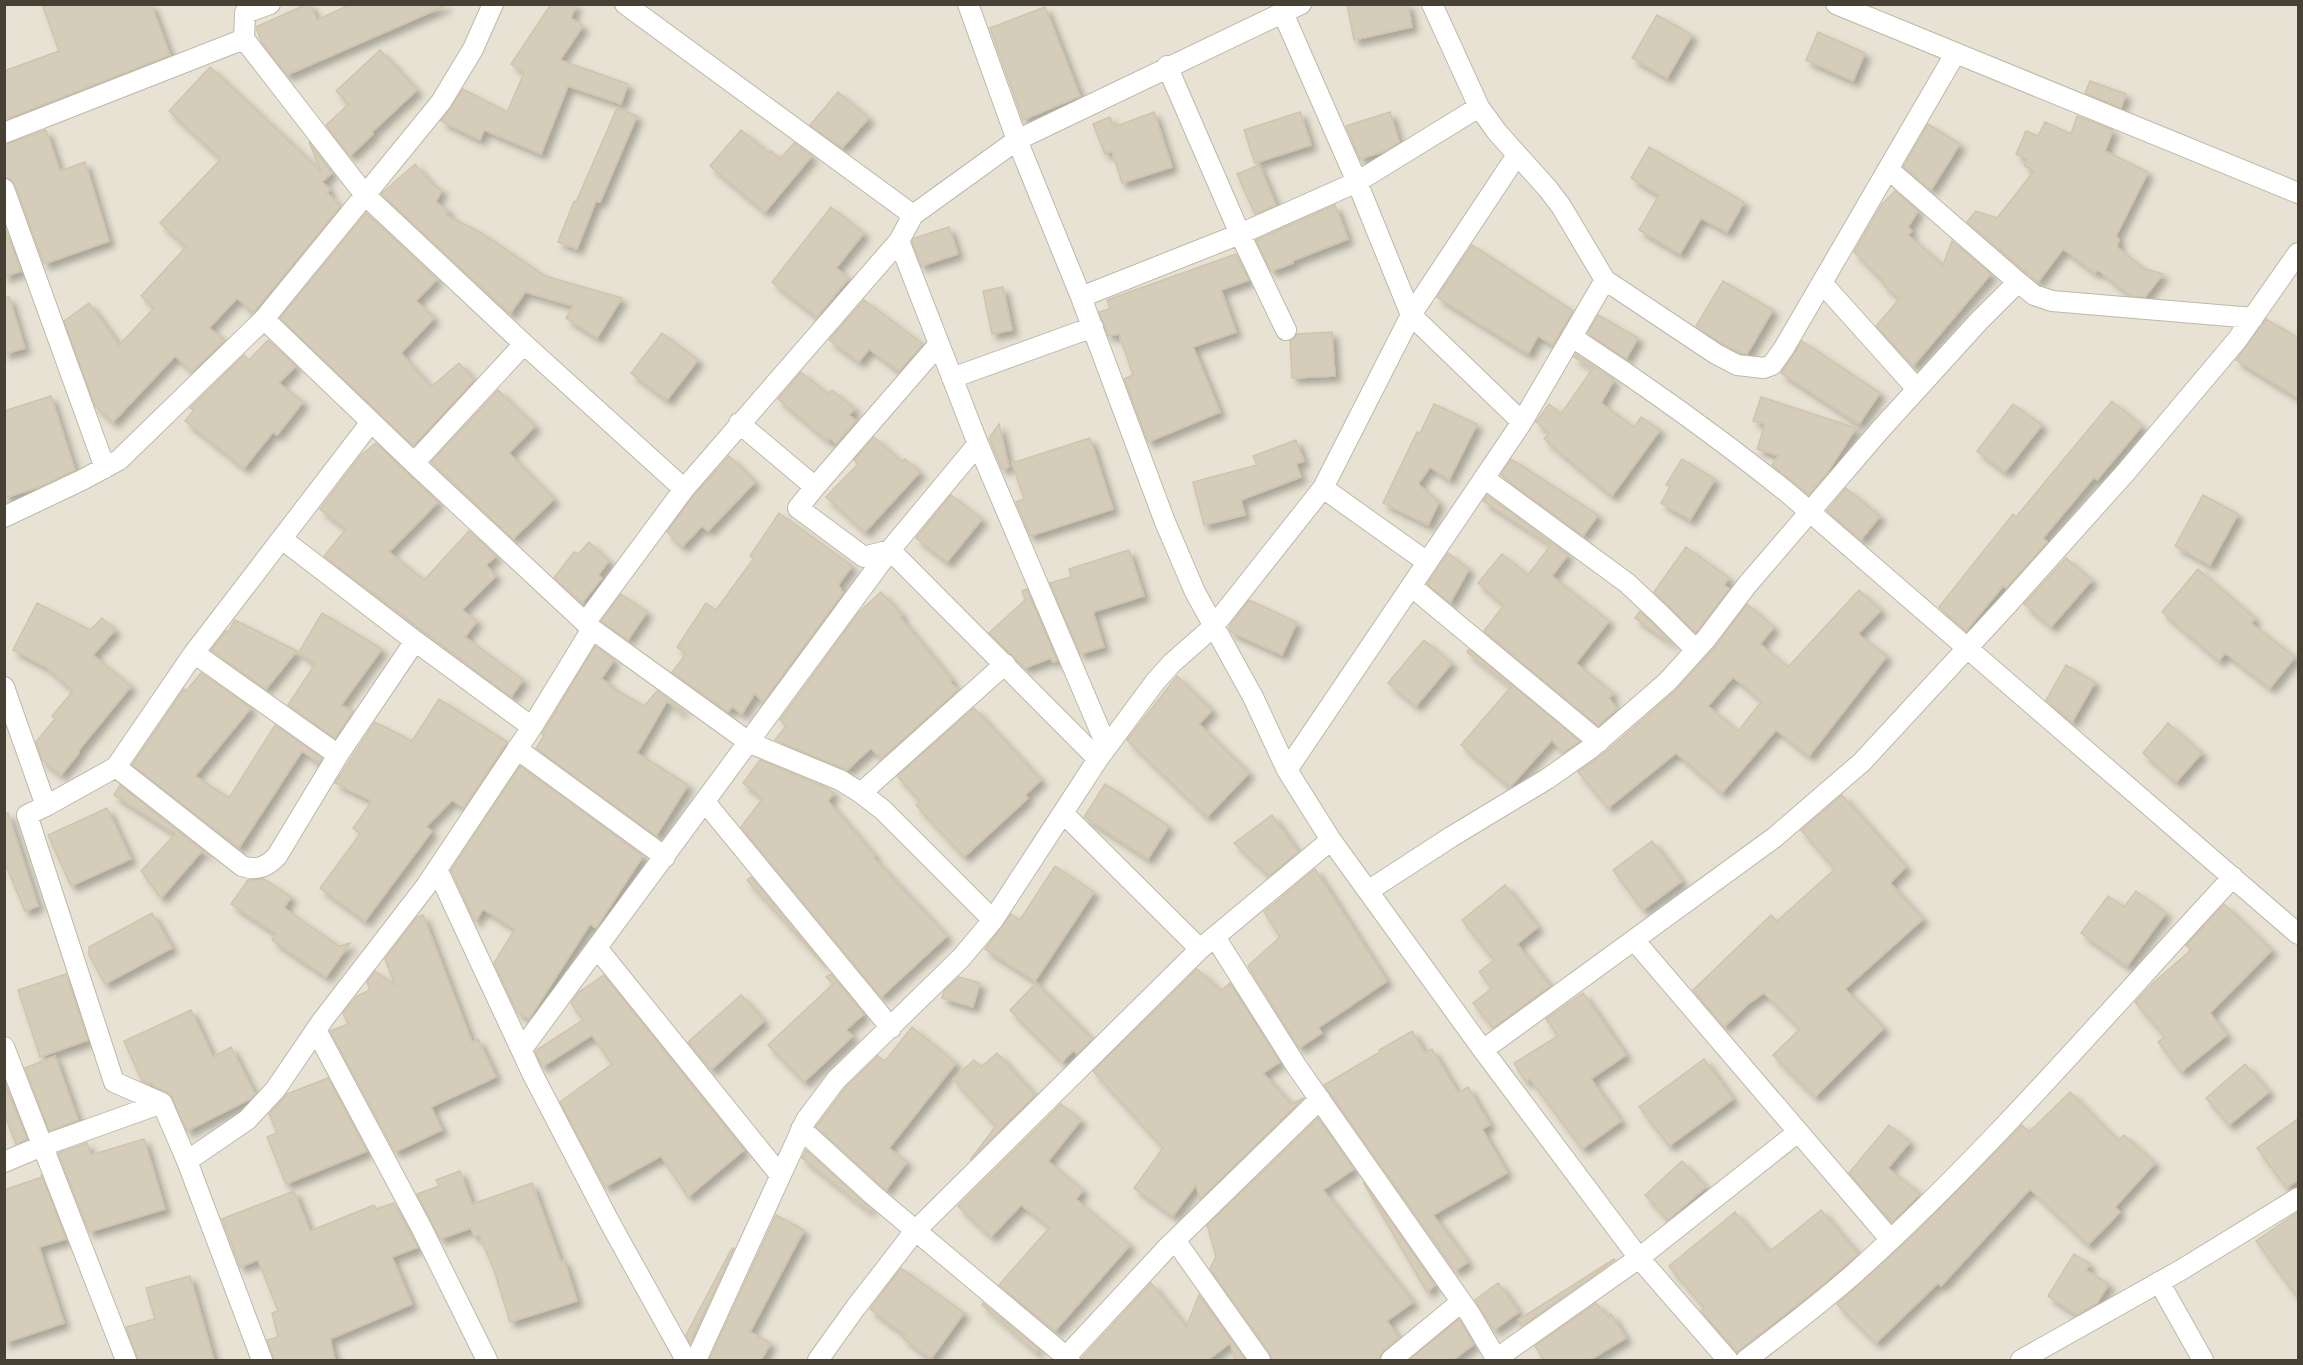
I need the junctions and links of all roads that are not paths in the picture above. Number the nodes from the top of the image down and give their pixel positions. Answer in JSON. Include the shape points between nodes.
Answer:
{"nodes":[{"id":1,"x":270,"y":4,"type":"edge"},
{"id":2,"x":494,"y":4,"type":"edge"},
{"id":3,"x":625,"y":4,"type":"edge"},
{"id":4,"x":968,"y":4,"type":"edge"},
{"id":5,"x":1432,"y":4,"type":"edge"},
{"id":6,"x":1836,"y":4,"type":"edge"},
{"id":7,"x":1292,"y":8,"type":"edge"},
{"id":8,"x":244,"y":39,"type":"junction"},
{"id":9,"x":1955,"y":54,"type":"junction"},
{"id":10,"x":1167,"y":66,"type":"junction"},
{"id":11,"x":1479,"y":107,"type":"junction"},
{"id":12,"x":4,"y":133,"type":"edge"},
{"id":13,"x":1017,"y":140,"type":"junction"},
{"id":14,"x":1517,"y":155,"type":"junction"},
{"id":15,"x":1888,"y":169,"type":"junction"},
{"id":16,"x":1357,"y":182,"type":"junction"},
{"id":17,"x":4,"y":189,"type":"edge"},
{"id":18,"x":2298,"y":193,"type":"edge"},
{"id":19,"x":365,"y":195,"type":"junction"},
{"id":20,"x":912,"y":215,"type":"junction"},
{"id":21,"x":1240,"y":234,"type":"junction"},
{"id":22,"x":899,"y":241,"type":"junction"},
{"id":23,"x":2298,"y":253,"type":"edge"},
{"id":24,"x":1605,"y":280,"type":"junction"},
{"id":25,"x":2018,"y":282,"type":"junction"},
{"id":26,"x":1822,"y":283,"type":"junction"},
{"id":27,"x":1081,"y":297,"type":"junction"},
{"id":28,"x":1411,"y":315,"type":"junction"},
{"id":29,"x":2253,"y":318,"type":"junction"},
{"id":30,"x":264,"y":319,"type":"junction"},
{"id":31,"x":1093,"y":327,"type":"junction"},
{"id":32,"x":1287,"y":330,"type":"dead end"},
{"id":33,"x":1572,"y":337,"type":"junction"},
{"id":34,"x":524,"y":344,"type":"junction"},
{"id":35,"x":939,"y":344,"type":"junction"},
{"id":36,"x":952,"y":378,"type":"junction"},
{"id":37,"x":1917,"y":389,"type":"junction"},
{"id":38,"x":371,"y":422,"type":"junction"},
{"id":39,"x":1522,"y":422,"type":"junction"},
{"id":40,"x":740,"y":423,"type":"junction"},
{"id":41,"x":978,"y":444,"type":"junction"},
{"id":42,"x":414,"y":463,"type":"junction"},
{"id":43,"x":105,"y":468,"type":"junction"},
{"id":44,"x":1484,"y":478,"type":"junction"},
{"id":45,"x":815,"y":487,"type":"junction"},
{"id":46,"x":1323,"y":488,"type":"junction"},
{"id":47,"x":684,"y":489,"type":"junction"},
{"id":48,"x":1810,"y":513,"type":"junction"},
{"id":49,"x":4,"y":517,"type":"edge"},
{"id":50,"x":282,"y":539,"type":"junction"},
{"id":51,"x":890,"y":550,"type":"junction"},
{"id":52,"x":1427,"y":562,"type":"junction"},
{"id":53,"x":1411,"y":586,"type":"junction"},
{"id":54,"x":589,"y":626,"type":"junction"},
{"id":55,"x":1213,"y":627,"type":"junction"},
{"id":56,"x":414,"y":641,"type":"junction"},
{"id":57,"x":1968,"y":648,"type":"junction"},
{"id":58,"x":1696,"y":650,"type":"junction"},
{"id":59,"x":194,"y":653,"type":"junction"},
{"id":60,"x":1005,"y":664,"type":"junction"},
{"id":61,"x":4,"y":687,"type":"edge"},
{"id":62,"x":532,"y":727,"type":"junction"},
{"id":63,"x":1599,"y":742,"type":"junction"},
{"id":64,"x":750,"y":743,"type":"junction"},
{"id":65,"x":517,"y":749,"type":"junction"},
{"id":66,"x":1102,"y":753,"type":"junction"},
{"id":67,"x":338,"y":755,"type":"junction"},
{"id":68,"x":116,"y":767,"type":"junction"},
{"id":69,"x":1287,"y":770,"type":"junction"},
{"id":70,"x":861,"y":792,"type":"junction"},
{"id":71,"x":705,"y":802,"type":"junction"},
{"id":72,"x":46,"y":806,"type":"junction"},
{"id":73,"x":1063,"y":813,"type":"junction"},
{"id":74,"x":1331,"y":840,"type":"junction"},
{"id":75,"x":664,"y":857,"type":"junction"},
{"id":76,"x":437,"y":869,"type":"junction"},
{"id":77,"x":2233,"y":876,"type":"junction"},
{"id":78,"x":1368,"y":891,"type":"junction"},
{"id":79,"x":993,"y":920,"type":"junction"},
{"id":80,"x":2298,"y":934,"type":"edge"},
{"id":81,"x":1634,"y":940,"type":"junction"},
{"id":82,"x":1207,"y":943,"type":"junction"},
{"id":83,"x":597,"y":948,"type":"junction"},
{"id":84,"x":891,"y":1028,"type":"junction"},
{"id":85,"x":316,"y":1030,"type":"junction"},
{"id":86,"x":4,"y":1047,"type":"edge"},
{"id":87,"x":522,"y":1049,"type":"junction"},
{"id":88,"x":1482,"y":1050,"type":"junction"},
{"id":89,"x":1320,"y":1100,"type":"junction"},
{"id":90,"x":162,"y":1103,"type":"junction"},
{"id":91,"x":801,"y":1129,"type":"junction"},
{"id":92,"x":1798,"y":1132,"type":"junction"},
{"id":93,"x":42,"y":1146,"type":"junction"},
{"id":94,"x":187,"y":1161,"type":"junction"},
{"id":95,"x":4,"y":1162,"type":"edge"},
{"id":96,"x":780,"y":1175,"type":"junction"},
{"id":97,"x":2298,"y":1198,"type":"edge"},
{"id":98,"x":915,"y":1231,"type":"junction"},
{"id":99,"x":1890,"y":1239,"type":"junction"},
{"id":100,"x":1175,"y":1240,"type":"junction"},
{"id":101,"x":1639,"y":1258,"type":"junction"},
{"id":102,"x":2159,"y":1282,"type":"junction"},
{"id":103,"x":1461,"y":1302,"type":"junction"},
{"id":104,"x":1066,"y":1359,"type":"edge"},
{"id":105,"x":126,"y":1360,"type":"edge"},
{"id":106,"x":262,"y":1360,"type":"edge"},
{"id":107,"x":487,"y":1360,"type":"edge"},
{"id":108,"x":686,"y":1360,"type":"edge"},
{"id":109,"x":696,"y":1360,"type":"edge"},
{"id":110,"x":818,"y":1360,"type":"edge"},
{"id":111,"x":1260,"y":1360,"type":"edge"},
{"id":112,"x":1391,"y":1360,"type":"edge"},
{"id":113,"x":1497,"y":1360,"type":"edge"},
{"id":114,"x":1728,"y":1360,"type":"edge"},
{"id":115,"x":1746,"y":1360,"type":"edge"},
{"id":116,"x":2021,"y":1360,"type":"edge"},
{"id":117,"x":2203,"y":1360,"type":"edge"}],
"edges":[{"from":1,"to":8,"type":"street","via":[[245,14]]},
{"from":2,"to":19,"type":"street","via":[[441,102]]},
{"from":3,"to":20,"type":"street"},
{"from":4,"to":13,"type":"street"},
{"from":5,"to":11,"type":"street"},
{"from":6,"to":9,"type":"street"},
{"from":7,"to":10,"type":"street"},
{"from":7,"to":16,"type":"street"},
{"from":8,"to":12,"type":"street"},
{"from":8,"to":19,"type":"street"},
{"from":9,"to":15,"type":"street"},
{"from":9,"to":18,"type":"street"},
{"from":10,"to":13,"type":"street"},
{"from":10,"to":21,"type":"street"},
{"from":11,"to":14,"type":"street"},
{"from":11,"to":16,"type":"street"},
{"from":13,"to":20,"type":"street"},
{"from":13,"to":27,"type":"street"},
{"from":14,"to":24,"type":"street","via":[[1561,206]]},
{"from":14,"to":28,"type":"street"},
{"from":15,"to":25,"type":"street"},
{"from":15,"to":26,"type":"street"},
{"from":16,"to":21,"type":"street"},
{"from":16,"to":28,"type":"street"},
{"from":17,"to":43,"type":"street"},
{"from":19,"to":30,"type":"street"},
{"from":19,"to":34,"type":"street"},
{"from":20,"to":22,"type":"street"},
{"from":21,"to":27,"type":"street"},
{"from":21,"to":32,"type":"street"},
{"from":22,"to":35,"type":"street"},
{"from":22,"to":40,"type":"street"},
{"from":23,"to":29,"type":"street"},
{"from":24,"to":26,"type":"street","via":[[1727,361],[1758,368],[1772,365],[1778,358]]},
{"from":24,"to":33,"type":"street"},
{"from":25,"to":29,"type":"street","via":[[2034,295],[2052,301]]},
{"from":25,"to":37,"type":"street"},
{"from":26,"to":37,"type":"street"},
{"from":27,"to":31,"type":"street"},
{"from":28,"to":39,"type":"street"},
{"from":28,"to":46,"type":"street"},
{"from":29,"to":57,"type":"street","via":[[2126,472]]},
{"from":30,"to":38,"type":"street"},
{"from":30,"to":43,"type":"street","via":[[133,447]]},
{"from":31,"to":36,"type":"street"},
{"from":31,"to":55,"type":"street","via":[[1165,522]]},
{"from":33,"to":39,"type":"street"},
{"from":33,"to":48,"type":"street","via":[[1714,434]]},
{"from":34,"to":42,"type":"street"},
{"from":34,"to":47,"type":"street"},
{"from":35,"to":36,"type":"street"},
{"from":35,"to":45,"type":"street"},
{"from":36,"to":41,"type":"street"},
{"from":37,"to":48,"type":"street"},
{"from":38,"to":42,"type":"street"},
{"from":38,"to":50,"type":"street"},
{"from":39,"to":44,"type":"street"},
{"from":40,"to":45,"type":"street"},
{"from":40,"to":47,"type":"street"},
{"from":41,"to":51,"type":"street"},
{"from":41,"to":66,"type":"street"},
{"from":42,"to":54,"type":"street"},
{"from":43,"to":49,"type":"street"},
{"from":44,"to":52,"type":"street"},
{"from":44,"to":58,"type":"street","via":[[1626,583]]},
{"from":45,"to":51,"type":"street","via":[[798,508],[864,557]]},
{"from":46,"to":52,"type":"street"},
{"from":46,"to":55,"type":"street"},
{"from":47,"to":54,"type":"street"},
{"from":48,"to":57,"type":"street"},
{"from":48,"to":58,"type":"street"},
{"from":50,"to":56,"type":"street"},
{"from":50,"to":59,"type":"street"},
{"from":51,"to":60,"type":"street"},
{"from":51,"to":64,"type":"street"},
{"from":52,"to":53,"type":"street"},
{"from":53,"to":63,"type":"street"},
{"from":53,"to":69,"type":"street"},
{"from":54,"to":62,"type":"street"},
{"from":54,"to":64,"type":"street"},
{"from":55,"to":66,"type":"street","via":[[1161,676]]},
{"from":55,"to":69,"type":"street"},
{"from":56,"to":62,"type":"street"},
{"from":56,"to":67,"type":"street"},
{"from":57,"to":77,"type":"street"},
{"from":57,"to":81,"type":"street","via":[[1836,785],[1775,837]]},
{"from":58,"to":63,"type":"street","via":[[1667,682]]},
{"from":59,"to":67,"type":"street"},
{"from":59,"to":68,"type":"street"},
{"from":60,"to":66,"type":"street"},
{"from":60,"to":70,"type":"street"},
{"from":61,"to":72,"type":"street"},
{"from":62,"to":65,"type":"street"},
{"from":63,"to":78,"type":"street"},
{"from":64,"to":70,"type":"street"},
{"from":64,"to":71,"type":"street"},
{"from":65,"to":75,"type":"street"},
{"from":65,"to":76,"type":"street"},
{"from":66,"to":73,"type":"street"},
{"from":67,"to":68,"type":"street","via":[[277,856],[267,866],[254,868],[242,866]]},
{"from":68,"to":72,"type":"street"},
{"from":69,"to":74,"type":"street"},
{"from":70,"to":79,"type":"street"},
{"from":71,"to":75,"type":"street"},
{"from":71,"to":84,"type":"street"},
{"from":72,"to":90,"type":"street","via":[[27,815],[114,1082]]},
{"from":73,"to":79,"type":"street"},
{"from":73,"to":82,"type":"street"},
{"from":74,"to":78,"type":"street"},
{"from":74,"to":82,"type":"street"},
{"from":75,"to":83,"type":"street"},
{"from":76,"to":85,"type":"street"},
{"from":76,"to":87,"type":"street"},
{"from":77,"to":80,"type":"street"},
{"from":77,"to":99,"type":"street","via":[[2048,1080]]},
{"from":78,"to":88,"type":"street"},
{"from":79,"to":84,"type":"street"},
{"from":81,"to":88,"type":"street"},
{"from":81,"to":92,"type":"street"},
{"from":82,"to":89,"type":"street"},
{"from":82,"to":98,"type":"street"},
{"from":83,"to":87,"type":"street"},
{"from":83,"to":96,"type":"street"},
{"from":84,"to":91,"type":"street","via":[[836,1080]]},
{"from":85,"to":94,"type":"street","via":[[252,1116]]},
{"from":85,"to":107,"type":"street","via":[[422,1227]]},
{"from":86,"to":93,"type":"street"},
{"from":87,"to":108,"type":"street","via":[[610,1223]]},
{"from":88,"to":101,"type":"street"},
{"from":89,"to":100,"type":"street"},
{"from":89,"to":103,"type":"street"},
{"from":90,"to":93,"type":"street"},
{"from":90,"to":94,"type":"street"},
{"from":91,"to":96,"type":"street"},
{"from":91,"to":98,"type":"street"},
{"from":92,"to":99,"type":"street"},
{"from":92,"to":101,"type":"street"},
{"from":93,"to":95,"type":"street"},
{"from":93,"to":105,"type":"street"},
{"from":94,"to":106,"type":"street"},
{"from":96,"to":109,"type":"street"},
{"from":97,"to":102,"type":"street"},
{"from":98,"to":104,"type":"street"},
{"from":98,"to":110,"type":"street"},
{"from":99,"to":115,"type":"street"},
{"from":100,"to":104,"type":"street"},
{"from":100,"to":111,"type":"street"},
{"from":101,"to":113,"type":"street"},
{"from":101,"to":114,"type":"street"},
{"from":102,"to":116,"type":"street"},
{"from":102,"to":117,"type":"street"},
{"from":103,"to":112,"type":"street"},
{"from":103,"to":113,"type":"street"}]}
